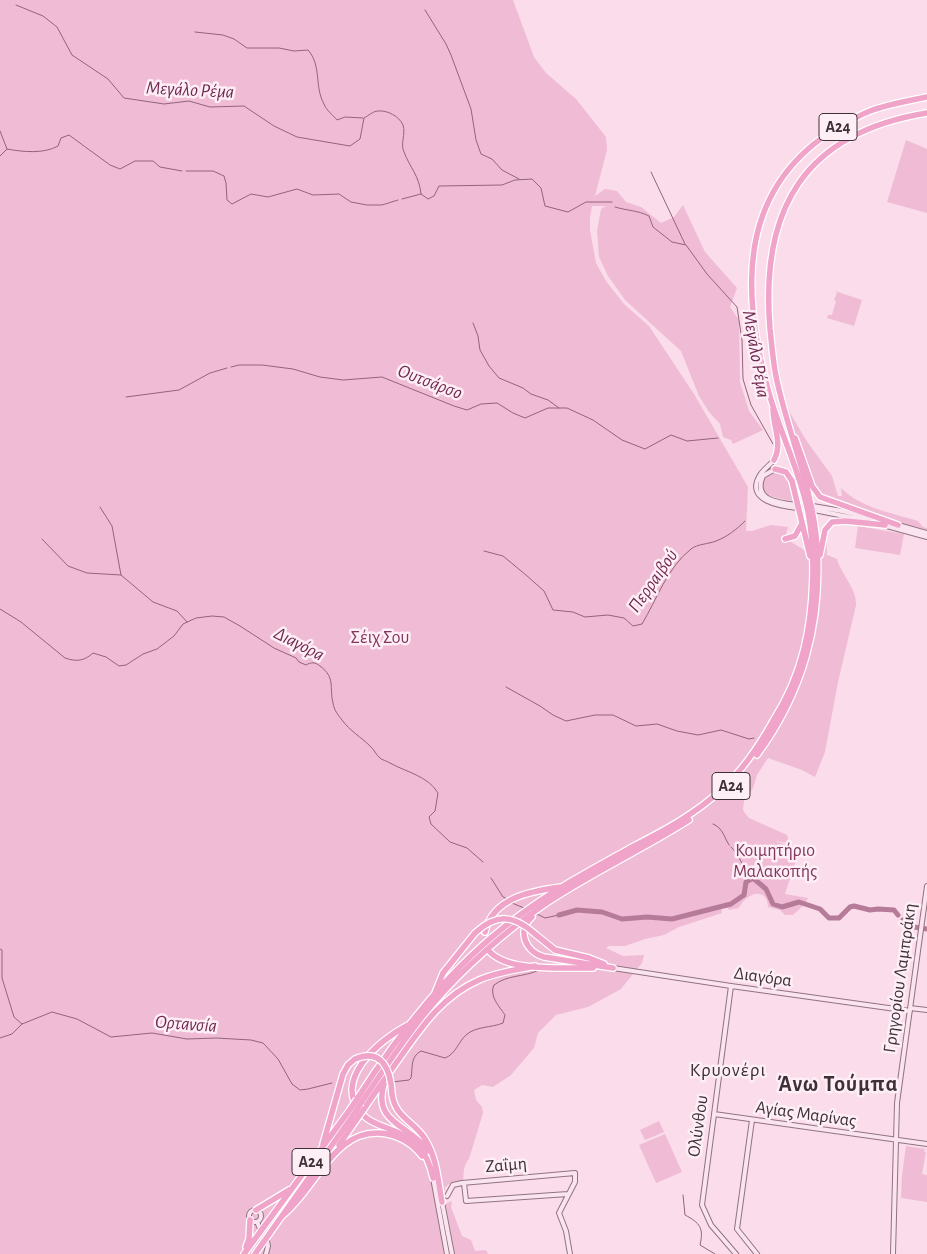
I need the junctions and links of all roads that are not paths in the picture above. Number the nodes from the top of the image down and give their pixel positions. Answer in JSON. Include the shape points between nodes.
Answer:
{"nodes":[{"id":1,"x":927,"y":97,"type":"edge"},
{"id":2,"x":927,"y":113,"type":"edge"},
{"id":3,"x":773,"y":405,"type":"junction"},
{"id":4,"x":787,"y":423,"type":"junction"},
{"id":5,"x":774,"y":460,"type":"joint"},
{"id":6,"x":775,"y":469,"type":"joint"},
{"id":7,"x":802,"y":521,"type":"junction"},
{"id":8,"x":898,"y":525,"type":"junction"},
{"id":9,"x":885,"y":526,"type":"junction"},
{"id":10,"x":927,"y":533,"type":"edge"},
{"id":11,"x":927,"y":537,"type":"edge"},
{"id":12,"x":785,"y":539,"type":"dead end"},
{"id":13,"x":813,"y":563,"type":"junction"},
{"id":14,"x":817,"y":577,"type":"junction"},
{"id":15,"x":565,"y":886,"type":"junction"},
{"id":16,"x":927,"y":886,"type":"edge"},
{"id":17,"x":536,"y":910,"type":"junction"},
{"id":18,"x":925,"y":911,"type":"edge"},
{"id":19,"x":527,"y":916,"type":"junction"},
{"id":20,"x":485,"y":932,"type":"dead end"},
{"id":21,"x":490,"y":951,"type":"dead end"},
{"id":22,"x":535,"y":966,"type":"junction"},
{"id":23,"x":605,"y":966,"type":"junction"},
{"id":24,"x":613,"y":968,"type":"junction"},
{"id":25,"x":455,"y":982,"type":"junction"},
{"id":26,"x":731,"y":986,"type":"junction"},
{"id":27,"x":434,"y":994,"type":"junction"},
{"id":28,"x":910,"y":1010,"type":"junction"},
{"id":29,"x":927,"y":1010,"type":"edge"},
{"id":30,"x":433,"y":1013,"type":"junction"},
{"id":31,"x":410,"y":1024,"type":"junction"},
{"id":32,"x":386,"y":1078,"type":"junction"},
{"id":33,"x":361,"y":1104,"type":"junction"},
{"id":34,"x":714,"y":1114,"type":"junction"},
{"id":35,"x":353,"y":1115,"type":"junction"},
{"id":36,"x":752,"y":1120,"type":"junction"},
{"id":37,"x":895,"y":1140,"type":"junction"},
{"id":38,"x":927,"y":1144,"type":"edge"},
{"id":39,"x":322,"y":1148,"type":"junction"},
{"id":40,"x":331,"y":1158,"type":"junction"},
{"id":41,"x":435,"y":1176,"type":"junction"},
{"id":42,"x":464,"y":1183,"type":"junction"},
{"id":43,"x":293,"y":1188,"type":"junction"},
{"id":44,"x":556,"y":1194,"type":"junction"},
{"id":45,"x":568,"y":1194,"type":"junction"},
{"id":46,"x":447,"y":1196,"type":"dead end"},
{"id":47,"x":442,"y":1202,"type":"joint"},
{"id":48,"x":562,"y":1206,"type":"junction"},
{"id":49,"x":256,"y":1210,"type":"junction"},
{"id":50,"x":283,"y":1215,"type":"junction"},
{"id":51,"x":256,"y":1223,"type":"junction"},
{"id":52,"x":267,"y":1241,"type":"dead end"},
{"id":53,"x":244,"y":1254,"type":"edge"},
{"id":54,"x":255,"y":1254,"type":"edge"},
{"id":55,"x":266,"y":1254,"type":"edge"},
{"id":56,"x":447,"y":1254,"type":"edge"},
{"id":57,"x":452,"y":1254,"type":"edge"},
{"id":58,"x":570,"y":1254,"type":"edge"},
{"id":59,"x":736,"y":1254,"type":"edge"},
{"id":60,"x":757,"y":1254,"type":"edge"},
{"id":61,"x":893,"y":1254,"type":"edge"}],
"edges":[{"from":1,"to":3,"type":"highway","number":"Α24","via":[[884,106],[844,124],[802,154],[772,193],[756,236],[752,277],[757,340]]},
{"from":2,"to":4,"type":"highway","number":"Α24","via":[[871,127],[837,146],[808,170],[786,204],[772,247],[768,290],[776,375]]},
{"from":3,"to":5,"type":"highway","via":[[778,444]]},
{"from":3,"to":13,"type":"highway","number":"Α24","via":[[805,499]]},
{"from":4,"to":8,"type":"highway","via":[[796,438],[812,486],[820,497]]},
{"from":4,"to":14,"type":"highway","number":"Α24","via":[[813,512]]},
{"from":5,"to":6,"type":"main road","via":[[759,476],[758,491],[771,503],[797,506],[772,500],[762,493],[763,476]]},
{"from":6,"to":7,"type":"highway","via":[[790,476]]},
{"from":7,"to":12,"type":"highway","via":[[798,533]]},
{"from":7,"to":13,"type":"highway"},
{"from":8,"to":9,"type":"main road","via":[[842,511],[813,508]]},
{"from":8,"to":10,"type":"main road"},
{"from":9,"to":11,"type":"main road"},
{"from":9,"to":14,"type":"highway","via":[[841,520],[830,523],[824,532]]},
{"from":13,"to":15,"type":"highway","number":"Α24","via":[[805,647],[778,714],[754,753],[726,786],[694,812]]},
{"from":14,"to":17,"type":"highway","number":"Α24","via":[[813,628],[805,664],[788,704],[763,747],[735,782],[713,802],[669,832]]},
{"from":15,"to":17,"type":"highway","number":"Α24"},
{"from":15,"to":20,"type":"highway","via":[[538,890],[505,902],[491,917]]},
{"from":16,"to":18,"type":"main road","name":"Γρηγορίου Λαμπράκη"},
{"from":17,"to":19,"type":"highway","number":"Α24"},
{"from":18,"to":28,"type":"main road","name":"Γρηγορίου Λαμπράκη"},
{"from":19,"to":23,"type":"highway","via":[[524,935],[532,952],[544,957]]},
{"from":19,"to":25,"type":"highway","number":"Α24"},
{"from":19,"to":27,"type":"highway","number":"Α24","via":[[471,957]]},
{"from":21,"to":22,"type":"highway","via":[[504,962]]},
{"from":22,"to":24,"type":"highway"},
{"from":22,"to":30,"type":"highway","via":[[476,981]]},
{"from":23,"to":24,"type":"highway"},
{"from":23,"to":27,"type":"highway","bridge":true,"via":[[589,958],[555,950],[520,922],[506,918],[489,922],[475,933],[443,973]]},
{"from":24,"to":26,"type":"main road","name":"Διαγόρα"},
{"from":25,"to":30,"type":"highway"},
{"from":25,"to":33,"type":"highway","number":"Α24","via":[[417,1023]]},
{"from":26,"to":28,"type":"main road","name":"Διαγόρα"},
{"from":26,"to":34,"type":"main road","name":"Ολύνθου"},
{"from":27,"to":31,"type":"highway","number":"Α24"},
{"from":28,"to":29,"type":"main road","name":"Διαγόρα"},
{"from":28,"to":37,"type":"main road","name":"Γρηγορίου Λαμπράκη"},
{"from":30,"to":32,"type":"highway"},
{"from":31,"to":33,"type":"highway","number":"Α24","via":[[378,1067]]},
{"from":31,"to":41,"type":"highway","via":[[389,1037],[362,1062],[353,1080],[352,1093],[356,1106],[366,1118],[405,1135],[418,1145]]},
{"from":32,"to":33,"type":"highway"},
{"from":32,"to":41,"type":"highway","via":[[381,1095],[385,1112],[424,1145],[431,1155]]},
{"from":33,"to":35,"type":"highway","number":"Α24","bridge":true},
{"from":33,"to":35,"type":"highway","bridge":true},
{"from":34,"to":36,"type":"main road","name":"Αγίας Μαρίνας"},
{"from":34,"to":59,"type":"main road","name":"Ολύνθου","via":[[702,1209]]},
{"from":35,"to":39,"type":"highway","number":"Α24"},
{"from":35,"to":40,"type":"highway"},
{"from":35,"to":50,"type":"highway","number":"Α24"},
{"from":36,"to":37,"type":"main road","name":"Αγίας Μαρίνας"},
{"from":36,"to":60,"type":"main road","via":[[738,1228]]},
{"from":37,"to":38,"type":"main road","name":"Αγίας Μαρίνας"},
{"from":37,"to":61,"type":"main road","name":"Γρηγορίου Λαμπράκη"},
{"from":39,"to":41,"type":"highway","bridge":true,"via":[[342,1074],[355,1059],[370,1056],[383,1062],[388,1069],[395,1107],[426,1140],[433,1156]]},
{"from":39,"to":43,"type":"highway","number":"Α24"},
{"from":40,"to":41,"type":"highway","via":[[354,1138],[368,1133],[387,1134],[402,1139],[416,1150]]},
{"from":40,"to":50,"type":"highway","via":[[306,1192]]},
{"from":41,"to":47,"type":"highway"},
{"from":41,"to":56,"type":"main road"},
{"from":42,"to":44,"type":"main road","via":[[466,1201]]},
{"from":42,"to":45,"type":"main road","name":"Ζαΐμη","via":[[575,1174],[575,1182]]},
{"from":42,"to":46,"type":"main road","name":"Ζαΐμη","via":[[453,1185]]},
{"from":43,"to":49,"type":"highway"},
{"from":43,"to":53,"type":"highway","number":"Α24"},
{"from":44,"to":45,"type":"main road"},
{"from":44,"to":48,"type":"main road","via":[[561,1198]]},
{"from":45,"to":48,"type":"main road"},
{"from":47,"to":57,"type":"main road"},
{"from":48,"to":58,"type":"main road","via":[[559,1215]]},
{"from":49,"to":51,"type":"main road","via":[[260,1214]]},
{"from":49,"to":51,"type":"main road","via":[[249,1216]]},
{"from":50,"to":54,"type":"highway","number":"Α24"},
{"from":51,"to":53,"type":"highway"},
{"from":52,"to":55,"type":"main road"}]}
